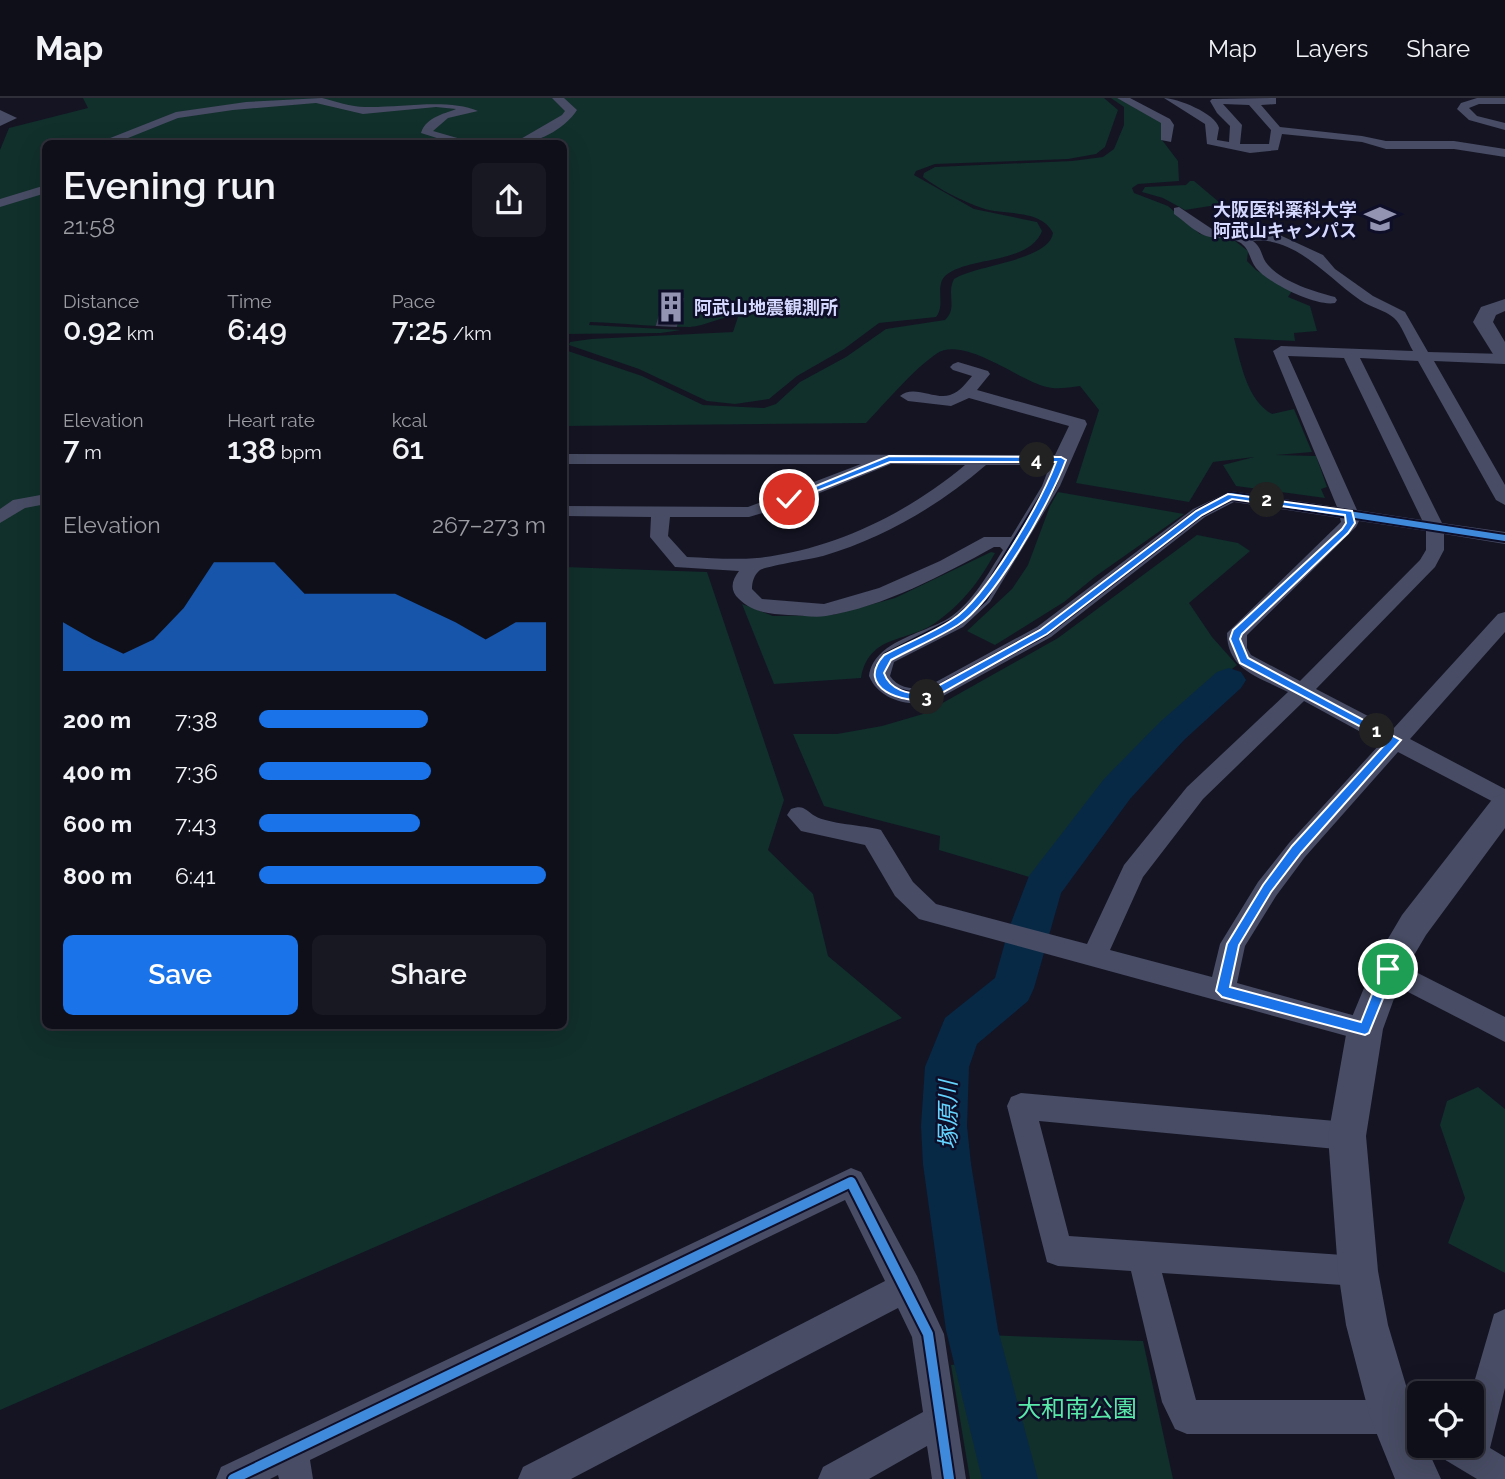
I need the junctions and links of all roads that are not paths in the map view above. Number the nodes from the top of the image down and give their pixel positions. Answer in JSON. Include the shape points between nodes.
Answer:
{"nodes":[{"id":1,"x":287,"y":98,"type":"edge"},
{"id":2,"x":557,"y":98,"type":"edge"},
{"id":3,"x":1122,"y":98,"type":"edge"},
{"id":4,"x":1169,"y":98,"type":"edge"},
{"id":5,"x":1271,"y":98,"type":"edge"},
{"id":6,"x":1505,"y":101,"type":"edge"},
{"id":7,"x":1252,"y":102,"type":"junction"},
{"id":8,"x":233,"y":107,"type":"junction"},
{"id":9,"x":0,"y":113,"type":"edge"},
{"id":10,"x":0,"y":123,"type":"edge"},
{"id":11,"x":1505,"y":127,"type":"edge"},
{"id":12,"x":1277,"y":130,"type":"junction"},
{"id":13,"x":111,"y":140,"type":"edge"},
{"id":14,"x":457,"y":140,"type":"edge"},
{"id":15,"x":520,"y":140,"type":"edge"},
{"id":16,"x":1167,"y":140,"type":"dead end"},
{"id":17,"x":1234,"y":146,"type":"junction"},
{"id":18,"x":1504,"y":150,"type":"edge"},
{"id":19,"x":42,"y":190,"type":"edge"},
{"id":20,"x":0,"y":203,"type":"edge"},
{"id":21,"x":1179,"y":211,"type":"dead end"},
{"id":22,"x":1242,"y":238,"type":"junction"},
{"id":23,"x":1330,"y":300,"type":"dead end"},
{"id":24,"x":1505,"y":305,"type":"edge"},
{"id":25,"x":1349,"y":352,"type":"junction"},
{"id":26,"x":1424,"y":356,"type":"junction"},
{"id":27,"x":1505,"y":359,"type":"edge"},
{"id":28,"x":958,"y":367,"type":"dead end"},
{"id":29,"x":967,"y":391,"type":"junction"},
{"id":30,"x":908,"y":397,"type":"dead end"},
{"id":31,"x":567,"y":459,"type":"edge"},
{"id":32,"x":889,"y":459,"type":"junction"},
{"id":33,"x":981,"y":460,"type":"junction"},
{"id":34,"x":1061,"y":460,"type":"junction"},
{"id":35,"x":42,"y":500,"type":"edge"},
{"id":36,"x":1505,"y":500,"type":"edge"},
{"id":37,"x":1042,"y":502,"type":"junction"},
{"id":38,"x":567,"y":511,"type":"edge"},
{"id":39,"x":661,"y":512,"type":"junction"},
{"id":40,"x":1349,"y":513,"type":"junction"},
{"id":41,"x":0,"y":518,"type":"edge"},
{"id":42,"x":1435,"y":527,"type":"junction"},
{"id":43,"x":1505,"y":538,"type":"edge"},
{"id":44,"x":990,"y":541,"type":"junction"},
{"id":45,"x":1012,"y":550,"type":"junction"},
{"id":46,"x":755,"y":564,"type":"junction"},
{"id":47,"x":1505,"y":619,"type":"edge"},
{"id":48,"x":1302,"y":691,"type":"junction"},
{"id":49,"x":1395,"y":740,"type":"junction"},
{"id":50,"x":1505,"y":799,"type":"edge"},
{"id":51,"x":1505,"y":805,"type":"edge"},
{"id":52,"x":799,"y":815,"type":"dead end"},
{"id":53,"x":1094,"y":957,"type":"junction"},
{"id":54,"x":1388,"y":969,"type":"junction"},
{"id":55,"x":1222,"y":991,"type":"junction"},
{"id":56,"x":1365,"y":1029,"type":"junction"},
{"id":57,"x":1505,"y":1030,"type":"edge"},
{"id":58,"x":1347,"y":1136,"type":"junction"},
{"id":59,"x":1143,"y":1259,"type":"junction"},
{"id":60,"x":1358,"y":1271,"type":"junction"},
{"id":61,"x":906,"y":1287,"type":"junction"},
{"id":62,"x":1505,"y":1325,"type":"edge"},
{"id":63,"x":1500,"y":1368,"type":"edge"},
{"id":64,"x":1484,"y":1403,"type":"edge"},
{"id":65,"x":939,"y":1421,"type":"junction"},
{"id":66,"x":1406,"y":1422,"type":"edge"},
{"id":67,"x":1475,"y":1458,"type":"edge"},
{"id":68,"x":293,"y":1465,"type":"edge"},
{"id":69,"x":1505,"y":1476,"type":"edge"},
{"id":70,"x":233,"y":1479,"type":"edge"},
{"id":71,"x":535,"y":1479,"type":"edge"},
{"id":72,"x":835,"y":1479,"type":"edge"},
{"id":73,"x":948,"y":1479,"type":"edge"},
{"id":74,"x":1418,"y":1479,"type":"edge"}],
"edges":[{"from":1,"to":8,"type":"street"},
{"from":2,"to":15,"type":"street","via":[[571,110],[566,120]]},
{"from":3,"to":16,"type":"street","via":[[1166,121]]},
{"from":4,"to":17,"type":"street","via":[[1210,122],[1211,142]]},
{"from":5,"to":7,"type":"street","via":[[1272,102]]},
{"from":6,"to":11,"type":"street","via":[[1476,101],[1464,109],[1478,120]]},
{"from":7,"to":12,"type":"street"},
{"from":7,"to":17,"type":"street","via":[[1216,101],[1236,125]]},
{"from":8,"to":13,"type":"street","via":[[176,115]]},
{"from":8,"to":14,"type":"street","via":[[306,100],[363,111],[409,105],[457,106],[472,111],[439,118],[427,132]]},
{"from":9,"to":10,"type":"street","via":[[10,118]]},
{"from":12,"to":17,"type":"street","via":[[1274,147]]},
{"from":12,"to":18,"type":"street","via":[[1386,145]]},
{"from":19,"to":20,"type":"street"},
{"from":21,"to":22,"type":"street","via":[[1208,232]]},
{"from":22,"to":23,"type":"street","via":[[1268,271]]},
{"from":22,"to":26,"type":"street","via":[[1271,235],[1318,258],[1367,299],[1400,315]]},
{"from":24,"to":27,"type":"street","via":[[1488,311],[1483,322]]},
{"from":25,"to":26,"type":"street"},
{"from":25,"to":40,"type":"street","via":[[1288,349],[1280,354]]},
{"from":25,"to":42,"type":"street"},
{"from":26,"to":27,"type":"street"},
{"from":26,"to":36,"type":"street"},
{"from":28,"to":29,"type":"street","via":[[982,374]]},
{"from":29,"to":30,"type":"street","via":[[951,401]]},
{"from":29,"to":34,"type":"street","via":[[1079,424]]},
{"from":31,"to":32,"type":"street"},
{"from":32,"to":33,"type":"street"},
{"from":32,"to":39,"type":"street","via":[[749,512]]},
{"from":33,"to":34,"type":"street"},
{"from":33,"to":46,"type":"street","via":[[960,480],[901,517],[814,552]]},
{"from":34,"to":37,"type":"street"},
{"from":35,"to":41,"type":"street","via":[[19,504]]},
{"from":37,"to":44,"type":"street"},
{"from":37,"to":45,"type":"street"},
{"from":38,"to":39,"type":"street"},
{"from":39,"to":46,"type":"street","via":[[659,537],[682,563]]},
{"from":40,"to":42,"type":"street"},
{"from":40,"to":45,"type":"street","via":[[1231,496],[1199,513],[1044,632],[928,696],[914,698],[890,690],[879,673],[887,657],[956,622],[983,598]]},
{"from":40,"to":48,"type":"street","via":[[1345,531],[1237,633],[1237,648],[1244,660]]},
{"from":42,"to":43,"type":"street"},
{"from":42,"to":48,"type":"street","via":[[1435,550],[1428,563]]},
{"from":44,"to":45,"type":"street","via":[[1006,542]]},
{"from":44,"to":46,"type":"street","via":[[886,592],[824,610],[778,608],[736,595]]},
{"from":47,"to":49,"type":"street"},
{"from":48,"to":49,"type":"street"},
{"from":48,"to":53,"type":"street","via":[[1195,793],[1133,872]]},
{"from":49,"to":50,"type":"street"},
{"from":49,"to":55,"type":"street","via":[[1267,889],[1233,944]]},
{"from":51,"to":54,"type":"street","via":[[1414,925]]},
{"from":52,"to":53,"type":"street","via":[[809,825],[873,837],[904,889],[928,912]]},
{"from":53,"to":55,"type":"street"},
{"from":54,"to":56,"type":"street"},
{"from":54,"to":57,"type":"street"},
{"from":55,"to":56,"type":"street"},
{"from":56,"to":58,"type":"street"},
{"from":58,"to":59,"type":"street","via":[[1021,1106],[1058,1251]]},
{"from":58,"to":60,"type":"street"},
{"from":59,"to":60,"type":"street"},
{"from":59,"to":66,"type":"street","via":[[1186,1417]]},
{"from":60,"to":66,"type":"street","via":[[1367,1325]]},
{"from":61,"to":65,"type":"street","via":[[928,1334]]},
{"from":61,"to":68,"type":"street","via":[[851,1182]]},
{"from":61,"to":71,"type":"street"},
{"from":62,"to":63,"type":"street"},
{"from":63,"to":64,"type":"street"},
{"from":65,"to":72,"type":"street"},
{"from":65,"to":73,"type":"street"},
{"from":66,"to":74,"type":"street"},
{"from":67,"to":69,"type":"street"},
{"from":68,"to":70,"type":"street"}]}
